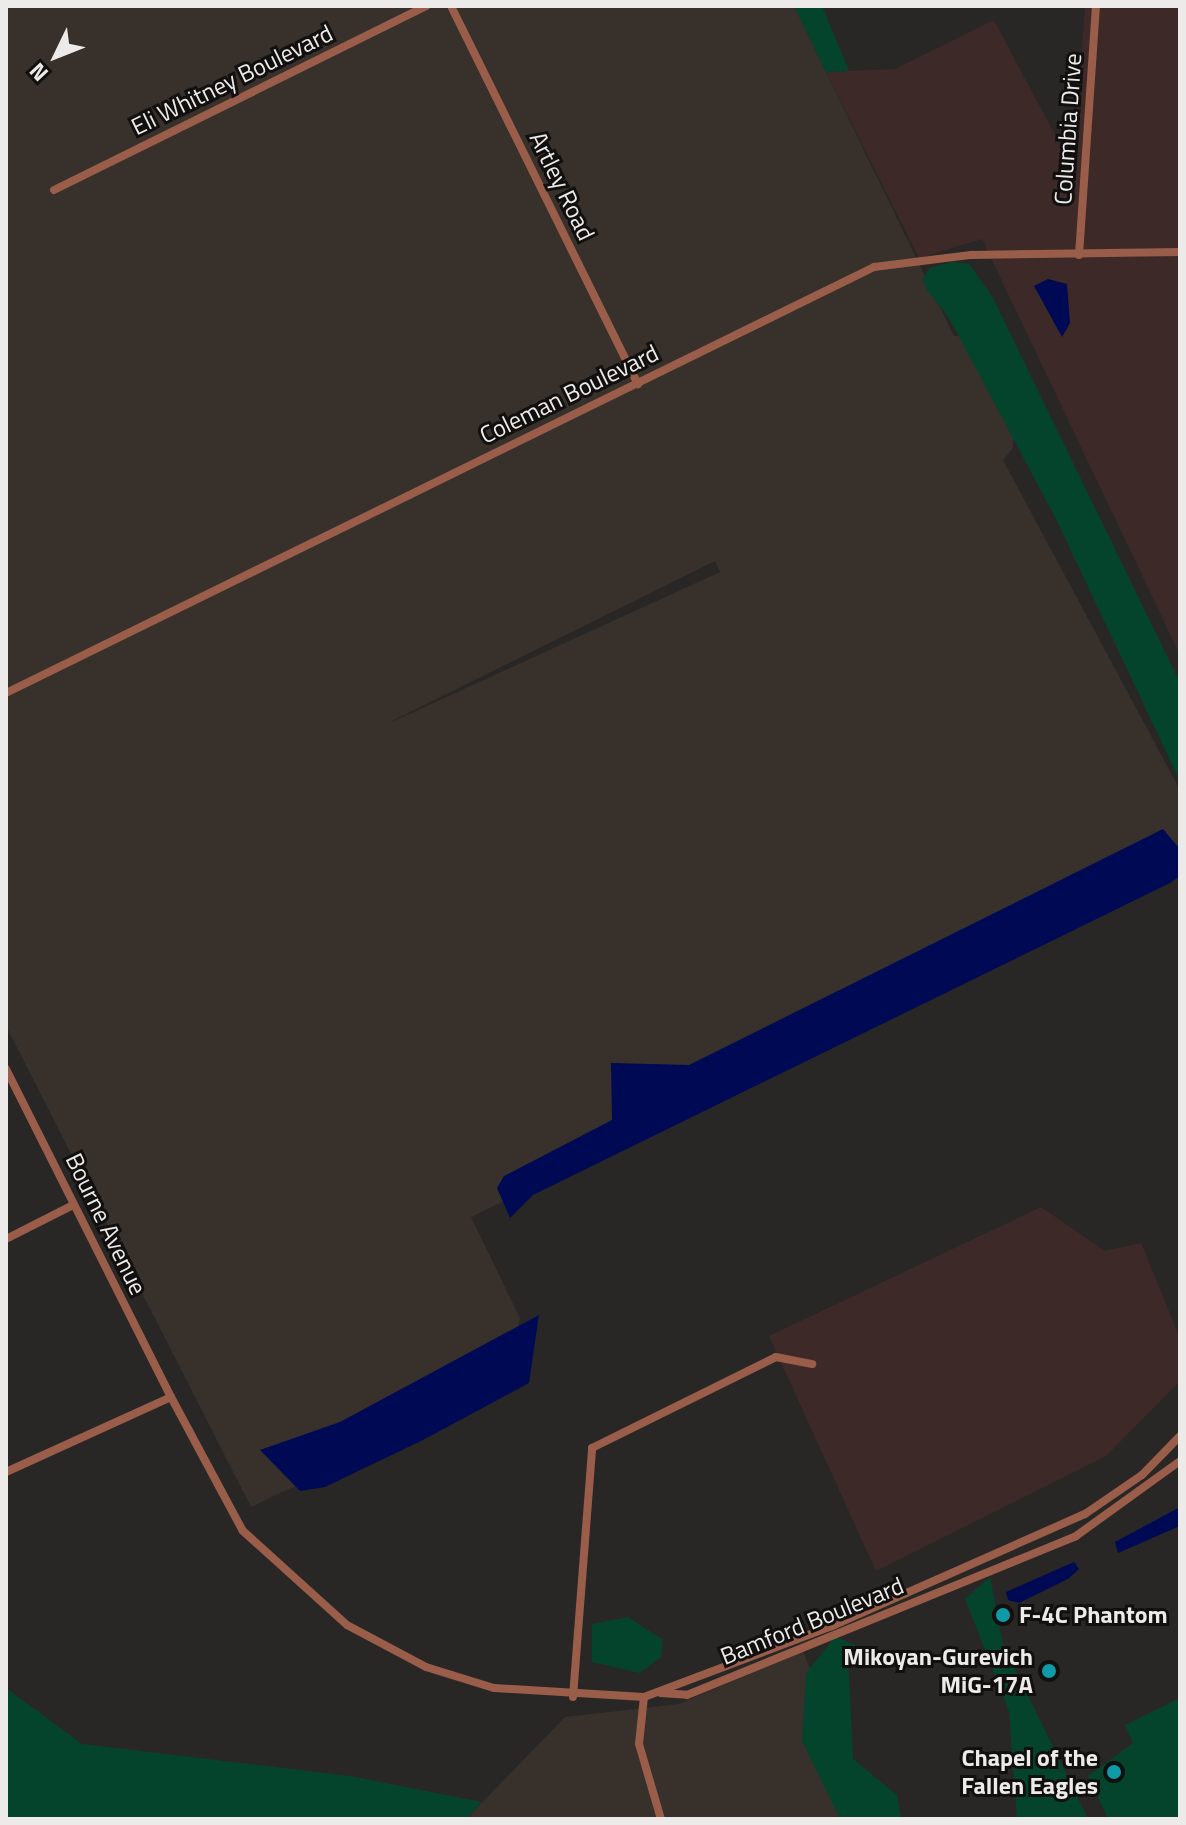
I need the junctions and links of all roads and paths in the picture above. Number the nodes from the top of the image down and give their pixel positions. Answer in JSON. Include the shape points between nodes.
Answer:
{"nodes":[{"id":1,"x":427,"y":6,"type":"edge"},
{"id":2,"x":451,"y":6,"type":"edge"},
{"id":3,"x":1096,"y":6,"type":"edge"},
{"id":4,"x":54,"y":190,"type":"dead end"},
{"id":5,"x":1180,"y":252,"type":"edge"},
{"id":6,"x":1079,"y":255,"type":"junction"},
{"id":7,"x":638,"y":384,"type":"junction"},
{"id":8,"x":6,"y":693,"type":"edge"},
{"id":9,"x":6,"y":1069,"type":"edge"},
{"id":10,"x":73,"y":1205,"type":"junction"},
{"id":11,"x":6,"y":1239,"type":"edge"},
{"id":12,"x":812,"y":1364,"type":"dead end"},
{"id":13,"x":171,"y":1397,"type":"junction"},
{"id":14,"x":1180,"y":1436,"type":"edge"},
{"id":15,"x":1180,"y":1461,"type":"edge"},
{"id":16,"x":6,"y":1472,"type":"edge"},
{"id":17,"x":656,"y":1692,"type":"junction"},
{"id":18,"x":573,"y":1697,"type":"junction"},
{"id":19,"x":644,"y":1697,"type":"junction"},
{"id":20,"x":661,"y":1819,"type":"edge"}],
"edges":[{"from":1,"to":4,"type":"street","name":"Eli Whitney Boulevard"},
{"from":2,"to":7,"type":"street","name":"Artley Road"},
{"from":3,"to":6,"type":"street","name":"Columbia Drive"},
{"from":5,"to":6,"type":"street","name":"Coleman Boulevard"},
{"from":6,"to":7,"type":"street","name":"Coleman Boulevard","via":[[919,258],[874,267]]},
{"from":7,"to":8,"type":"street","name":"Coleman Boulevard"},
{"from":9,"to":10,"type":"street","name":"Bourne Avenue"},
{"from":10,"to":11,"type":"street"},
{"from":10,"to":13,"type":"street","name":"Bourne Avenue"},
{"from":12,"to":18,"type":"street","via":[[776,1357],[592,1448]]},
{"from":13,"to":16,"type":"street"},
{"from":13,"to":18,"type":"street","name":"Bamford Boulevard","via":[[243,1531],[312,1600],[426,1667],[494,1688]]},
{"from":14,"to":17,"type":"street","name":"Bamford Boulevard","via":[[1142,1475],[1085,1514]]},
{"from":15,"to":17,"type":"street","name":"Bamford Boulevard","via":[[1091,1528],[687,1695]]},
{"from":17,"to":19,"type":"street","name":"Bamford Boulevard"},
{"from":18,"to":19,"type":"street","name":"Bamford Boulevard"},
{"from":19,"to":20,"type":"street","via":[[639,1744]]}]}
